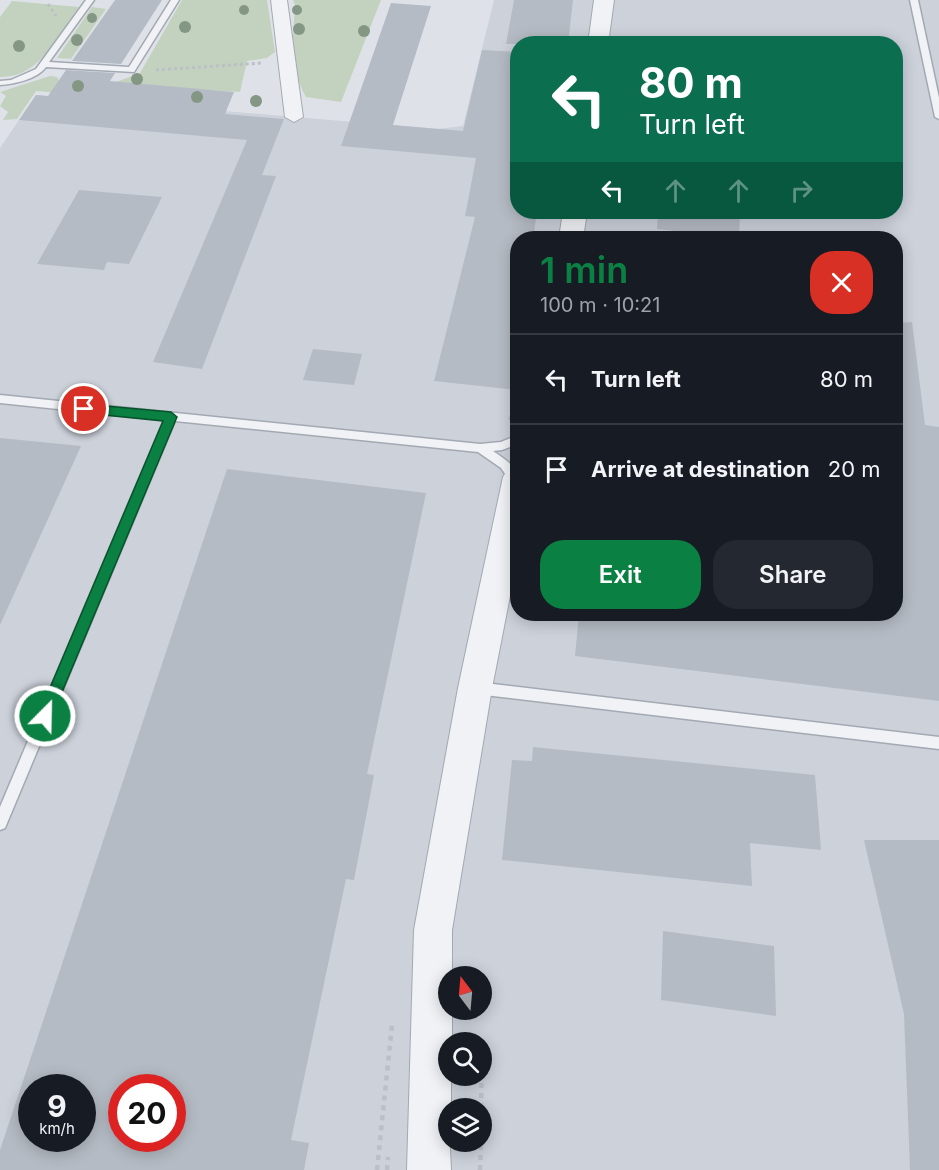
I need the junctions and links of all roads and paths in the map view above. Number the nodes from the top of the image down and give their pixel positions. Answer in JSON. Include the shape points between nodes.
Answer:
{"nodes":[{"id":1,"x":90,"y":0,"type":"edge"},
{"id":2,"x":175,"y":0,"type":"edge"},
{"id":3,"x":279,"y":0,"type":"edge"},
{"id":4,"x":604,"y":0,"type":"edge"},
{"id":5,"x":914,"y":0,"type":"edge"},
{"id":6,"x":599,"y":36,"type":"edge"},
{"id":7,"x":285,"y":64,"type":"junction"},
{"id":8,"x":42,"y":68,"type":"junction"},
{"id":9,"x":131,"y":70,"type":"junction"},
{"id":10,"x":0,"y":83,"type":"edge"},
{"id":11,"x":294,"y":117,"type":"dead end"},
{"id":12,"x":939,"y":117,"type":"edge"},
{"id":13,"x":0,"y":399,"type":"edge"},
{"id":14,"x":171,"y":417,"type":"junction"},
{"id":15,"x":510,"y":442,"type":"edge"},
{"id":16,"x":480,"y":448,"type":"junction"},
{"id":17,"x":510,"y":472,"type":"edge"},
{"id":18,"x":510,"y":514,"type":"edge"},
{"id":19,"x":475,"y":688,"type":"junction"},
{"id":20,"x":939,"y":743,"type":"edge"},
{"id":21,"x":0,"y":823,"type":"edge"},
{"id":22,"x":481,"y":1152,"type":"edge"},
{"id":23,"x":429,"y":1170,"type":"edge"},
{"id":24,"x":480,"y":1170,"type":"edge"}],
"edges":[{"from":1,"to":8,"type":"lane"},
{"from":2,"to":9,"type":"lane"},
{"from":3,"to":7,"type":"street"},
{"from":4,"to":6,"type":"street"},
{"from":5,"to":12,"type":"lane"},
{"from":7,"to":9,"type":"path","via":[[234,62],[186,69]]},
{"from":7,"to":11,"type":"street"},
{"from":8,"to":9,"type":"lane"},
{"from":8,"to":10,"type":"lane","via":[[12,82]]},
{"from":13,"to":14,"type":"lane"},
{"from":14,"to":16,"type":"lane"},
{"from":14,"to":21,"type":"lane"},
{"from":15,"to":16,"type":"lane"},
{"from":16,"to":17,"type":"lane"},
{"from":18,"to":19,"type":"street"},
{"from":19,"to":20,"type":"lane"},
{"from":19,"to":23,"type":"street","via":[[433,930]]},
{"from":22,"to":24,"type":"path"}]}
